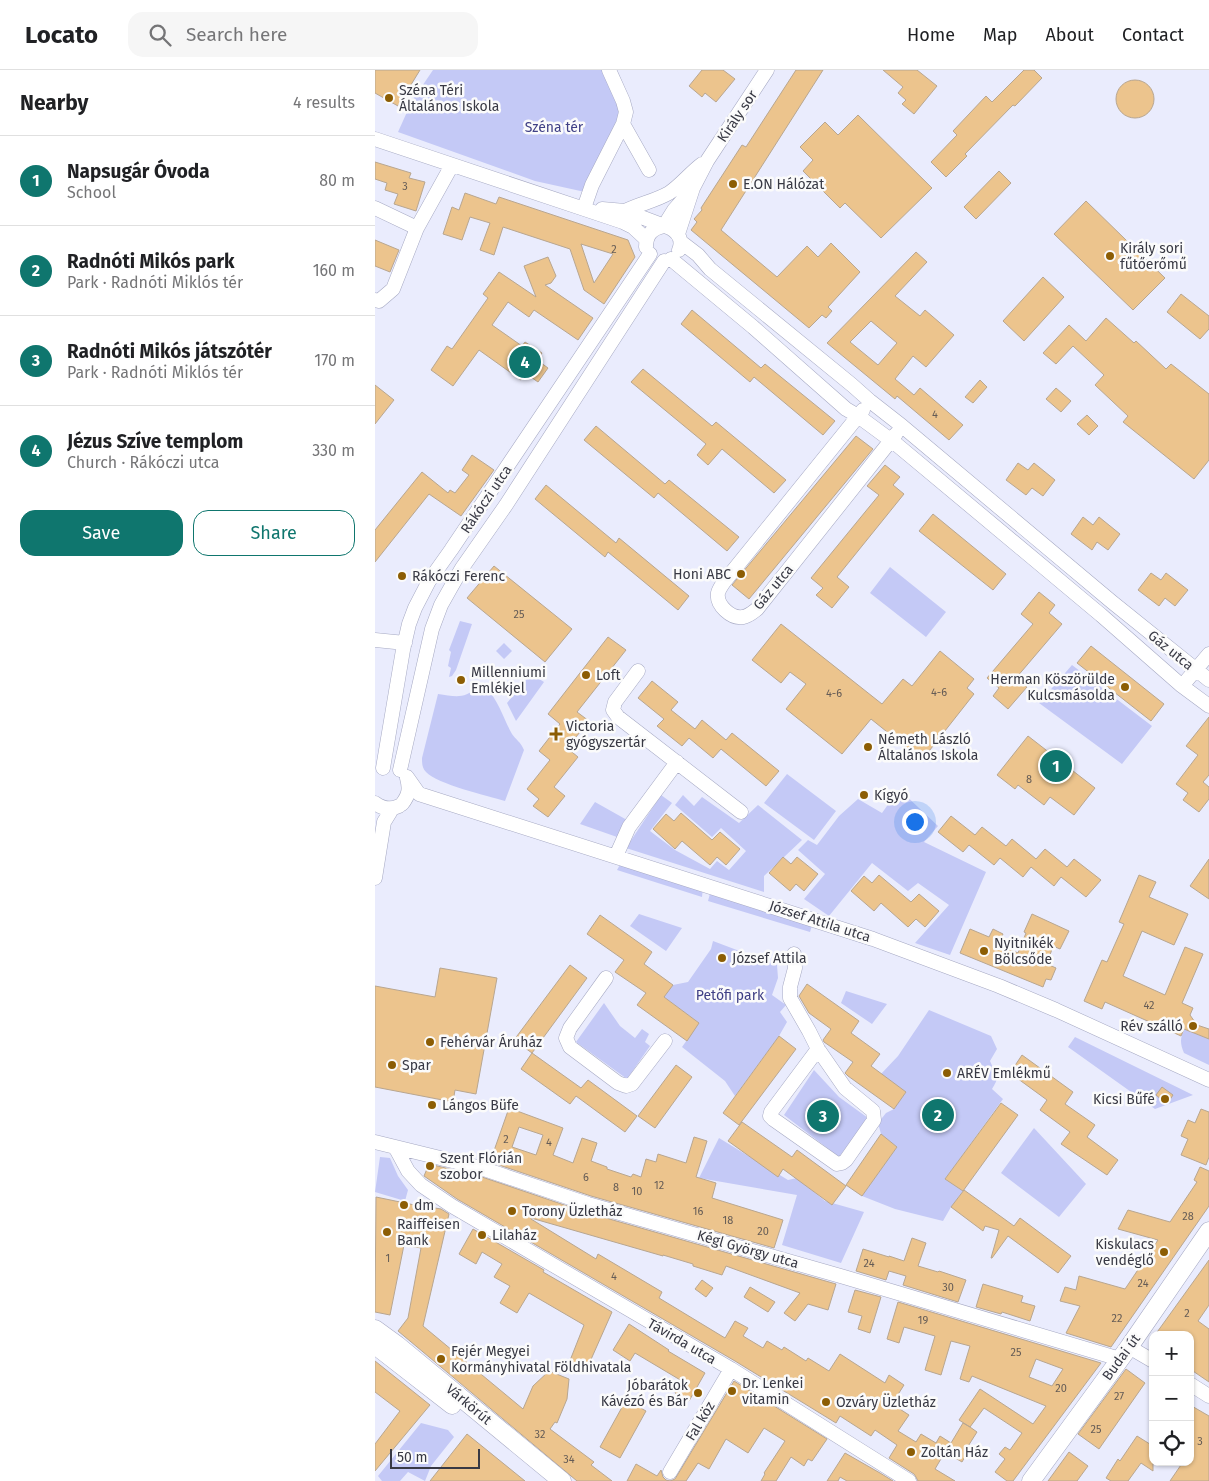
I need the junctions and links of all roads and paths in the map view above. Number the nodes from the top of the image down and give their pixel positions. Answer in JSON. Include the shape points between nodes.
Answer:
{"nodes":[{"id":1,"x":609,"y":70,"type":"edge"},
{"id":2,"x":767,"y":70,"type":"edge"},
{"id":3,"x":623,"y":124,"type":"junction"},
{"id":4,"x":375,"y":139,"type":"edge"},
{"id":5,"x":707,"y":161,"type":"junction"},
{"id":6,"x":453,"y":165,"type":"junction"},
{"id":7,"x":649,"y":170,"type":"dead end"},
{"id":8,"x":693,"y":188,"type":"junction"},
{"id":9,"x":375,"y":208,"type":"edge"},
{"id":10,"x":584,"y":208,"type":"junction"},
{"id":11,"x":625,"y":211,"type":"junction"},
{"id":12,"x":664,"y":226,"type":"junction"},
{"id":13,"x":417,"y":228,"type":"junction"},
{"id":14,"x":679,"y":238,"type":"junction"},
{"id":15,"x":646,"y":239,"type":"junction"},
{"id":16,"x":650,"y":254,"type":"junction"},
{"id":17,"x":668,"y":260,"type":"junction"},
{"id":18,"x":375,"y":300,"type":"edge"},
{"id":19,"x":870,"y":402,"type":"junction"},
{"id":20,"x":858,"y":416,"type":"junction"},
{"id":21,"x":902,"y":426,"type":"junction"},
{"id":22,"x":891,"y":440,"type":"junction"},
{"id":23,"x":375,"y":640,"type":"edge"},
{"id":24,"x":405,"y":643,"type":"junction"},
{"id":25,"x":1209,"y":654,"type":"edge"},
{"id":26,"x":1196,"y":670,"type":"junction"},
{"id":27,"x":638,"y":671,"type":"dead end"},
{"id":28,"x":1209,"y":680,"type":"edge"},
{"id":29,"x":1182,"y":686,"type":"junction"},
{"id":30,"x":1209,"y":706,"type":"edge"},
{"id":31,"x":677,"y":762,"type":"junction"},
{"id":32,"x":379,"y":771,"type":"edge"},
{"id":33,"x":403,"y":774,"type":"junction"},
{"id":34,"x":419,"y":794,"type":"junction"},
{"id":35,"x":375,"y":805,"type":"edge"},
{"id":36,"x":397,"y":807,"type":"junction"},
{"id":37,"x":741,"y":812,"type":"dead end"},
{"id":38,"x":616,"y":856,"type":"junction"},
{"id":39,"x":375,"y":878,"type":"edge"},
{"id":40,"x":794,"y":954,"type":"dead end"},
{"id":41,"x":606,"y":978,"type":"dead end"},
{"id":42,"x":665,"y":1040,"type":"dead end"},
{"id":43,"x":817,"y":1049,"type":"junction"},
{"id":44,"x":1209,"y":1080,"type":"edge"},
{"id":45,"x":375,"y":1142,"type":"edge"},
{"id":46,"x":395,"y":1147,"type":"junction"},
{"id":47,"x":1209,"y":1231,"type":"edge"},
{"id":48,"x":375,"y":1329,"type":"edge"},
{"id":49,"x":375,"y":1346,"type":"edge"},
{"id":50,"x":1125,"y":1353,"type":"junction"},
{"id":51,"x":1149,"y":1360,"type":"edge"},
{"id":52,"x":731,"y":1369,"type":"junction"},
{"id":53,"x":1194,"y":1387,"type":"edge"},
{"id":54,"x":1209,"y":1396,"type":"edge"},
{"id":55,"x":670,"y":1472,"type":"dead end"},
{"id":56,"x":545,"y":1481,"type":"edge"},
{"id":57,"x":562,"y":1481,"type":"edge"},
{"id":58,"x":909,"y":1481,"type":"edge"},
{"id":59,"x":1031,"y":1481,"type":"edge"}],
"edges":[{"from":1,"to":3,"type":"street","via":[[626,112]]},
{"from":2,"to":5,"type":"street","name":"Király sor"},
{"from":3,"to":7,"type":"street"},
{"from":3,"to":10,"type":"street"},
{"from":4,"to":6,"type":"street"},
{"from":5,"to":8,"type":"street","name":"Király sor"},
{"from":5,"to":11,"type":"street","name":"Király sor","via":[[669,193]]},
{"from":6,"to":10,"type":"street"},
{"from":6,"to":13,"type":"street"},
{"from":8,"to":12,"type":"street","name":"Király sor","via":[[673,210]]},
{"from":8,"to":14,"type":"street","name":"Király sor"},
{"from":9,"to":13,"type":"street"},
{"from":10,"to":11,"type":"street"},
{"from":10,"to":15,"type":"street","via":[[633,227]]},
{"from":11,"to":12,"type":"street"},
{"from":12,"to":14,"type":"street","via":[[673,229]]},
{"from":12,"to":15,"type":"street","via":[[653,229]]},
{"from":13,"to":18,"type":"street","via":[[393,289],[379,301]]},
{"from":14,"to":17,"type":"street","via":[[678,254]]},
{"from":14,"to":19,"type":"street","name":"Gáz utca","via":[[710,269]]},
{"from":15,"to":16,"type":"street"},
{"from":16,"to":17,"type":"street","via":[[658,260]]},
{"from":16,"to":24,"type":"street","name":"Rákóczi utca","via":[[429,581],[415,608]]},
{"from":17,"to":20,"type":"street","name":"Gáz utca"},
{"from":17,"to":33,"type":"street","name":"Rákóczi utca","via":[[462,568],[441,605],[432,629]]},
{"from":19,"to":20,"type":"street","name":"Gáz utca"},
{"from":19,"to":21,"type":"street","name":"Gáz utca"},
{"from":20,"to":22,"type":"street","name":"Gáz utca"},
{"from":20,"to":22,"type":"street","name":"Gáz utca","via":[[724,582],[718,599],[728,612],[742,617],[757,609]]},
{"from":21,"to":22,"type":"street","name":"Gáz utca"},
{"from":21,"to":26,"type":"street","name":"Gáz utca"},
{"from":22,"to":29,"type":"street","name":"Gáz utca"},
{"from":23,"to":24,"type":"street"},
{"from":24,"to":32,"type":"street","name":"Rákóczi utca"},
{"from":25,"to":26,"type":"street"},
{"from":26,"to":28,"type":"street","name":"Gáz utca"},
{"from":26,"to":29,"type":"street"},
{"from":27,"to":31,"type":"street","via":[[615,702],[613,710]]},
{"from":29,"to":30,"type":"street","name":"Gáz utca"},
{"from":31,"to":37,"type":"street"},
{"from":31,"to":38,"type":"street","via":[[629,827]]},
{"from":32,"to":33,"type":"street","name":"Rákóczi utca","via":[[388,767]]},
{"from":33,"to":34,"type":"street"},
{"from":33,"to":36,"type":"street","name":"Rákóczi utca","via":[[410,786],[408,796]]},
{"from":34,"to":36,"type":"street"},
{"from":34,"to":38,"type":"street","name":"József Attila utca"},
{"from":35,"to":36,"type":"street"},
{"from":36,"to":39,"type":"street","name":"Rákóczi utca","via":[[385,822]]},
{"from":38,"to":44,"type":"street","name":"József Attila utca","via":[[947,965],[1056,1010]]},
{"from":40,"to":43,"type":"street","via":[[790,998]]},
{"from":41,"to":42,"type":"street","via":[[570,1028],[566,1038],[570,1047],[626,1086],[632,1084]]},
{"from":43,"to":43,"type":"street","via":[[845,1088],[873,1111],[874,1120],[842,1164],[837,1164],[770,1116]]},
{"from":45,"to":46,"type":"street","name":"Kégl György utca"},
{"from":46,"to":50,"type":"street","name":"Kégl György utca","via":[[481,1168],[589,1204],[854,1280]]},
{"from":46,"to":52,"type":"street","name":"Távirda utca","via":[[408,1171],[421,1185],[452,1206]]},
{"from":47,"to":50,"type":"street","name":"Budai út"},
{"from":48,"to":57,"type":"street","name":"Várkörút"},
{"from":49,"to":56,"type":"street","name":"Várkörút"},
{"from":50,"to":51,"type":"street","name":"Kégl György utca"},
{"from":50,"to":59,"type":"street","name":"Budai út"},
{"from":52,"to":55,"type":"street","name":"Fal köz"},
{"from":52,"to":58,"type":"street","name":"Távirda utca"},
{"from":53,"to":54,"type":"street"}]}
